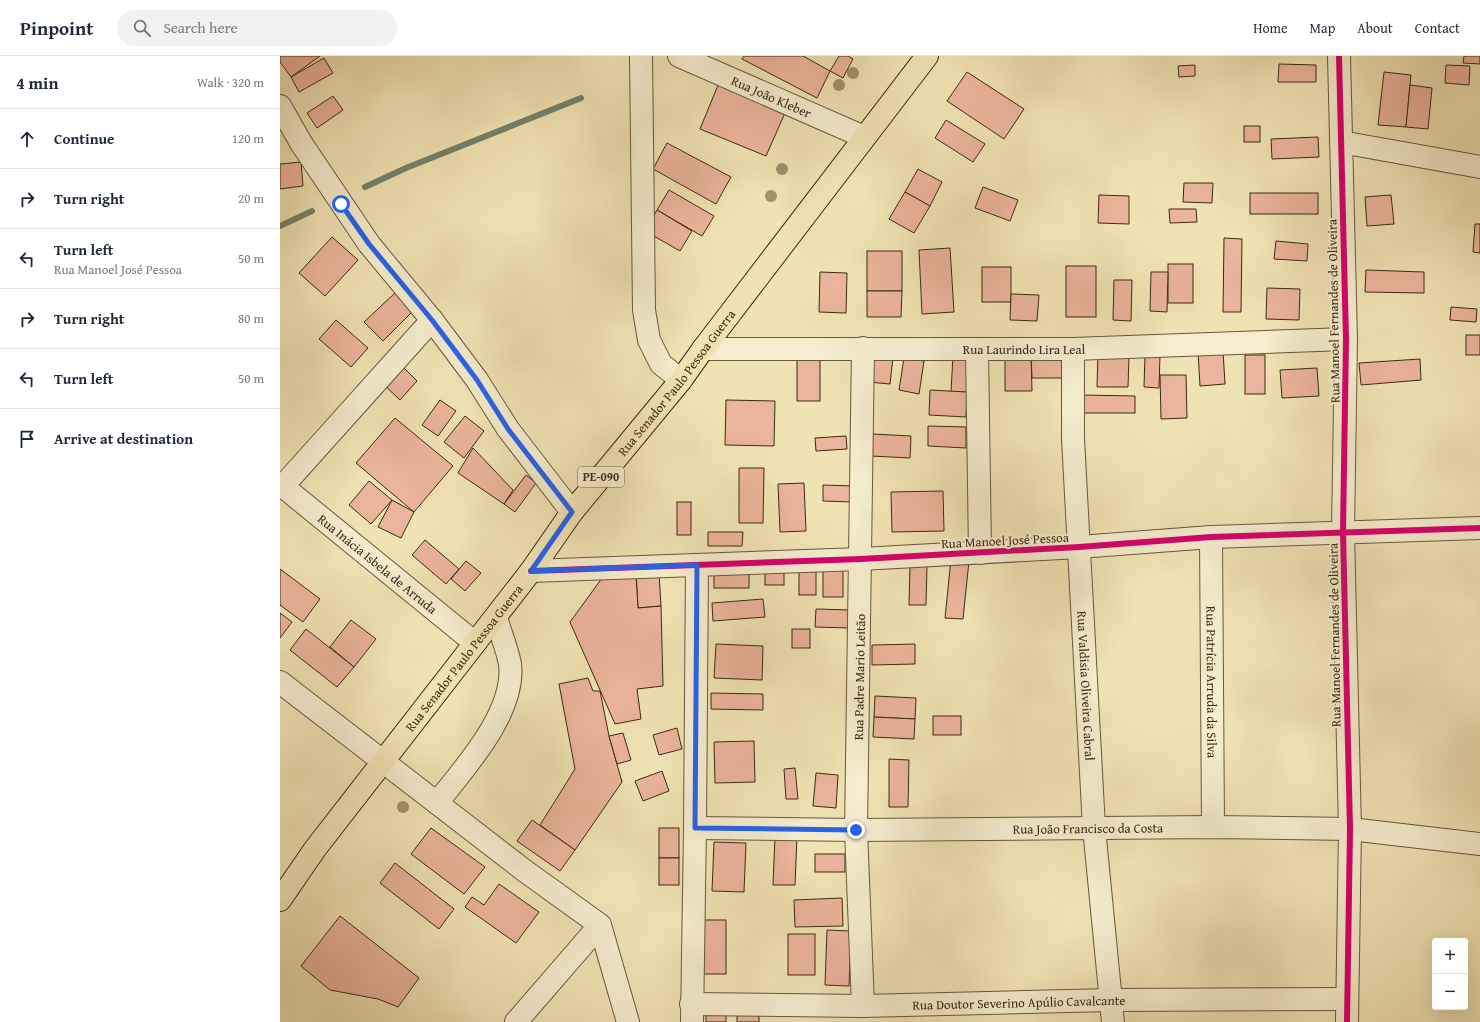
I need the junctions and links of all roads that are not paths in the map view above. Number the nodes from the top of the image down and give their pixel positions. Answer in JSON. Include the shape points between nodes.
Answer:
{"nodes":[{"id":1,"x":641,"y":56,"type":"edge"},
{"id":2,"x":679,"y":56,"type":"edge"},
{"id":3,"x":926,"y":56,"type":"edge"},
{"id":4,"x":1339,"y":56,"type":"edge"},
{"id":5,"x":280,"y":106,"type":"edge"},
{"id":6,"x":864,"y":137,"type":"junction"},
{"id":7,"x":1341,"y":142,"type":"junction"},
{"id":8,"x":1480,"y":167,"type":"edge"},
{"id":9,"x":432,"y":320,"type":"junction"},
{"id":10,"x":1346,"y":339,"type":"junction"},
{"id":11,"x":863,"y":348,"type":"junction"},
{"id":12,"x":703,"y":349,"type":"junction"},
{"id":13,"x":977,"y":349,"type":"junction"},
{"id":14,"x":1073,"y":349,"type":"junction"},
{"id":15,"x":681,"y":380,"type":"junction"},
{"id":16,"x":282,"y":485,"type":"edge"},
{"id":17,"x":572,"y":512,"type":"junction"},
{"id":18,"x":1480,"y":528,"type":"edge"},
{"id":19,"x":1343,"y":532,"type":"junction"},
{"id":20,"x":1211,"y":537,"type":"junction"},
{"id":21,"x":1079,"y":547,"type":"junction"},
{"id":22,"x":980,"y":552,"type":"junction"},
{"id":23,"x":861,"y":559,"type":"junction"},
{"id":24,"x":697,"y":565,"type":"junction"},
{"id":25,"x":531,"y":571,"type":"junction"},
{"id":26,"x":496,"y":617,"type":"junction"},
{"id":27,"x":475,"y":643,"type":"junction"},
{"id":28,"x":280,"y":682,"type":"edge"},
{"id":29,"x":384,"y":761,"type":"junction"},
{"id":30,"x":437,"y":802,"type":"junction"},
{"id":31,"x":1213,"y":826,"type":"junction"},
{"id":32,"x":695,"y":828,"type":"junction"},
{"id":33,"x":1094,"y":828,"type":"junction"},
{"id":34,"x":1350,"y":829,"type":"junction"},
{"id":35,"x":856,"y":830,"type":"junction"},
{"id":36,"x":1480,"y":844,"type":"edge"},
{"id":37,"x":280,"y":900,"type":"edge"},
{"id":38,"x":600,"y":925,"type":"junction"},
{"id":39,"x":1347,"y":999,"type":"junction"},
{"id":40,"x":1111,"y":1000,"type":"junction"},
{"id":41,"x":863,"y":1006,"type":"junction"},
{"id":42,"x":691,"y":1013,"type":"edge"},
{"id":43,"x":516,"y":1022,"type":"edge"},
{"id":44,"x":628,"y":1022,"type":"edge"},
{"id":45,"x":1113,"y":1022,"type":"edge"},
{"id":46,"x":1347,"y":1022,"type":"edge"}],
"edges":[{"from":1,"to":15,"type":"street","via":[[644,310],[649,340],[661,364]]},
{"from":2,"to":6,"type":"street","name":"Rua João Kleber"},
{"from":3,"to":6,"type":"main road","name":"Rua Senador Paulo Pessoa Guerra","number":"PE-090"},
{"from":4,"to":7,"type":"street","name":"Rua Manoel Fernandes de Oliveira"},
{"from":5,"to":9,"type":"street","via":[[301,143],[365,238]]},
{"from":6,"to":12,"type":"main road","name":"Rua Senador Paulo Pessoa Guerra","number":"PE-090"},
{"from":7,"to":8,"type":"street"},
{"from":7,"to":10,"type":"street","name":"Rua Manoel Fernandes de Oliveira"},
{"from":9,"to":16,"type":"street"},
{"from":9,"to":17,"type":"street","via":[[477,380],[508,429]]},
{"from":10,"to":14,"type":"street","name":"Rua Laurindo Lira Leal"},
{"from":10,"to":19,"type":"street","name":"Rua Manoel Fernandes de Oliveira"},
{"from":11,"to":12,"type":"street","name":"Rua Laurindo Lira Leal"},
{"from":11,"to":13,"type":"street","name":"Rua Laurindo Lira Leal"},
{"from":11,"to":23,"type":"street","name":"Rua Padre Mario Leitão"},
{"from":12,"to":15,"type":"main road","name":"Rua Senador Paulo Pessoa Guerra","number":"PE-090"},
{"from":13,"to":14,"type":"street","name":"Rua Laurindo Lira Leal"},
{"from":13,"to":22,"type":"street"},
{"from":14,"to":21,"type":"street","name":"Rua Valdisia Oliveira Cabral","via":[[1073,439]]},
{"from":15,"to":17,"type":"main road","name":"Rua Senador Paulo Pessoa Guerra","number":"PE-090"},
{"from":16,"to":27,"type":"street","name":"Rua Inácia Isbela de Arruda"},
{"from":17,"to":25,"type":"main road","name":"Rua Senador Paulo Pessoa Guerra","number":"PE-090"},
{"from":18,"to":19,"type":"street","name":"Rua Manoel José Pessoa"},
{"from":19,"to":20,"type":"street","name":"Rua Manoel José Pessoa"},
{"from":19,"to":34,"type":"street","name":"Rua Manoel Fernandes de Oliveira"},
{"from":20,"to":21,"type":"street","name":"Rua Manoel José Pessoa"},
{"from":20,"to":31,"type":"street","name":"Rua Patrícia Arruda da Silva"},
{"from":21,"to":22,"type":"street","name":"Rua Manoel José Pessoa"},
{"from":21,"to":33,"type":"street","name":"Rua Valdisia Oliveira Cabral"},
{"from":22,"to":23,"type":"street","name":"Rua Manoel José Pessoa"},
{"from":23,"to":24,"type":"street","name":"Rua Manoel José Pessoa"},
{"from":23,"to":35,"type":"street","name":"Rua Padre Mario Leitão"},
{"from":24,"to":25,"type":"street","name":"Rua Manoel José Pessoa"},
{"from":24,"to":32,"type":"street"},
{"from":25,"to":26,"type":"main road","name":"Rua Senador Paulo Pessoa Guerra","number":"PE-090"},
{"from":26,"to":27,"type":"main road","name":"Rua Senador Paulo Pessoa Guerra","number":"PE-090"},
{"from":26,"to":30,"type":"street","via":[[510,664],[509,686],[502,711],[486,740]]},
{"from":27,"to":29,"type":"main road","name":"Rua Senador Paulo Pessoa Guerra","number":"PE-090"},
{"from":28,"to":29,"type":"street"},
{"from":29,"to":30,"type":"street"},
{"from":29,"to":37,"type":"main road","name":"Rua Senador Paulo Pessoa Guerra","number":"PE-090"},
{"from":30,"to":38,"type":"street","via":[[525,871]]},
{"from":31,"to":33,"type":"street","name":"Rua João Francisco da Costa"},
{"from":31,"to":34,"type":"street","name":"Rua João Francisco da Costa"},
{"from":32,"to":35,"type":"street","name":"Rua João Francisco da Costa"},
{"from":32,"to":42,"type":"street"},
{"from":33,"to":35,"type":"street","name":"Rua João Francisco da Costa"},
{"from":33,"to":40,"type":"street","name":"Rua Valdisia Oliveira Cabral"},
{"from":34,"to":36,"type":"street","name":"Rua João Francisco da Costa"},
{"from":34,"to":39,"type":"street","name":"Rua Manoel Fernandes de Oliveira"},
{"from":35,"to":41,"type":"street","name":"Rua Padre Mario Leitão"},
{"from":38,"to":43,"type":"street"},
{"from":38,"to":44,"type":"street"},
{"from":39,"to":40,"type":"street","name":"Rua Doutor Severino Apúlio Cavalcante"},
{"from":39,"to":46,"type":"street","name":"Rua Manoel Fernandes de Oliveira"},
{"from":40,"to":41,"type":"street","name":"Rua Doutor Severino Apúlio Cavalcante"},
{"from":40,"to":45,"type":"street","name":"Rua Valdisia Oliveira Cabral"},
{"from":41,"to":42,"type":"street","name":"Rua Doutor Severino Apúlio Cavalcante"}]}
